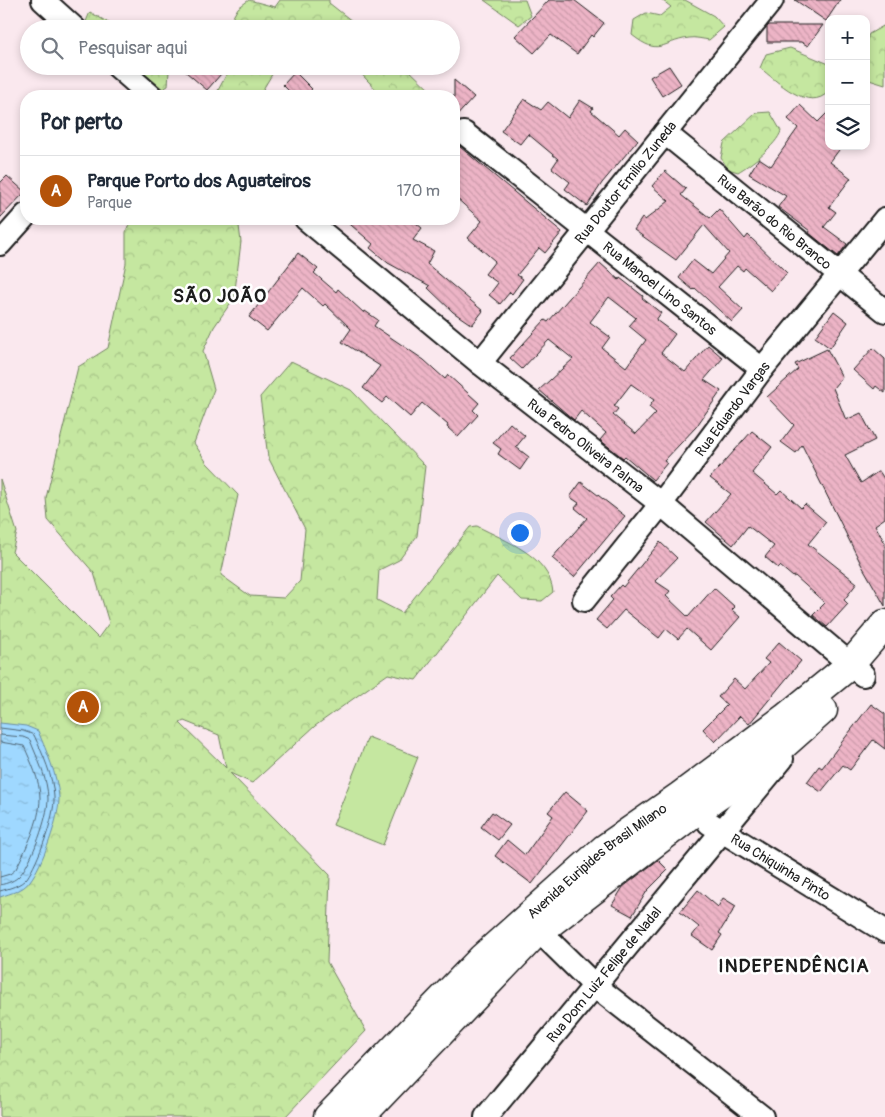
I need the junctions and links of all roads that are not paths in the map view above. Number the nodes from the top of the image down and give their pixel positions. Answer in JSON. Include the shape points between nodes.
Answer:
{"nodes":[{"id":1,"x":43,"y":0,"type":"edge"},
{"id":2,"x":772,"y":0,"type":"edge"},
{"id":3,"x":65,"y":20,"type":"edge"},
{"id":4,"x":125,"y":75,"type":"edge"},
{"id":5,"x":139,"y":90,"type":"edge"},
{"id":6,"x":464,"y":133,"type":"dead end"},
{"id":7,"x":665,"y":133,"type":"junction"},
{"id":8,"x":885,"y":219,"type":"edge"},
{"id":9,"x":20,"y":222,"type":"edge"},
{"id":10,"x":313,"y":225,"type":"edge"},
{"id":11,"x":586,"y":232,"type":"junction"},
{"id":12,"x":0,"y":244,"type":"edge"},
{"id":13,"x":840,"y":274,"type":"junction"},
{"id":14,"x":885,"y":311,"type":"edge"},
{"id":15,"x":480,"y":363,"type":"junction"},
{"id":16,"x":762,"y":368,"type":"junction"},
{"id":17,"x":661,"y":504,"type":"junction"},
{"id":18,"x":584,"y":600,"type":"dead end"},
{"id":19,"x":885,"y":624,"type":"edge"},
{"id":20,"x":885,"y":652,"type":"edge"},
{"id":21,"x":856,"y":670,"type":"junction"},
{"id":22,"x":828,"y":705,"type":"junction"},
{"id":23,"x":747,"y":761,"type":"junction"},
{"id":24,"x":688,"y":804,"type":"junction"},
{"id":25,"x":720,"y":832,"type":"junction"},
{"id":26,"x":532,"y":925,"type":"junction"},
{"id":27,"x":885,"y":931,"type":"edge"},
{"id":28,"x":594,"y":985,"type":"junction"},
{"id":29,"x":328,"y":1117,"type":"edge"},
{"id":30,"x":360,"y":1117,"type":"edge"},
{"id":31,"x":486,"y":1117,"type":"edge"},
{"id":32,"x":762,"y":1117,"type":"edge"}],
"edges":[{"from":1,"to":3,"type":"street"},
{"from":2,"to":7,"type":"street","name":"Rua Doutor Emilio Zuneda"},
{"from":4,"to":5,"type":"street"},
{"from":6,"to":11,"type":"street","name":"Rua Manoel Lino Santos"},
{"from":7,"to":11,"type":"street","name":"Rua Doutor Emilio Zuneda"},
{"from":7,"to":13,"type":"street","name":"Rua Barão do Rio Branco"},
{"from":8,"to":13,"type":"street","name":"Rua Eduardo Vargas"},
{"from":9,"to":12,"type":"street"},
{"from":10,"to":15,"type":"street","name":"Rua Pedro Oliveira Palma"},
{"from":11,"to":15,"type":"street","name":"Rua Doutor Emilio Zuneda"},
{"from":11,"to":16,"type":"street","name":"Rua Manoel Lino Santos"},
{"from":13,"to":14,"type":"street","name":"Rua Barão do Rio Branco"},
{"from":13,"to":16,"type":"street","name":"Rua Eduardo Vargas"},
{"from":15,"to":17,"type":"street","name":"Rua Pedro Oliveira Palma"},
{"from":16,"to":17,"type":"street","name":"Rua Eduardo Vargas"},
{"from":17,"to":18,"type":"street","name":"Rua Eduardo Vargas"},
{"from":17,"to":21,"type":"street","name":"Rua Pedro Oliveira Palma"},
{"from":19,"to":21,"type":"main road","name":"Avenida Euripides Brasil Milano"},
{"from":20,"to":21,"type":"main road","name":"Avenida Euripides Brasil Milano"},
{"from":21,"to":22,"type":"main road","name":"Avenida Euripides Brasil Milano"},
{"from":21,"to":23,"type":"main road","name":"Avenida Euripides Brasil Milano"},
{"from":22,"to":23,"type":"main road","name":"Avenida Euripides Brasil Milano"},
{"from":22,"to":25,"type":"street","name":"Rua Dom Luiz Felipe de Nadal"},
{"from":23,"to":24,"type":"main road","name":"Avenida Euripides Brasil Milano"},
{"from":23,"to":25,"type":"street","name":"Rua Dom Luiz Felipe de Nadal"},
{"from":24,"to":25,"type":"street","name":"Rua Chiquinha Pinto"},
{"from":24,"to":26,"type":"main road","name":"Avenida Euripides Brasil Milano"},
{"from":25,"to":27,"type":"street","name":"Rua Chiquinha Pinto"},
{"from":25,"to":28,"type":"street","name":"Rua Dom Luiz Felipe de Nadal"},
{"from":26,"to":28,"type":"street"},
{"from":26,"to":29,"type":"main road","name":"Avenida Euripides Brasil Milano","via":[[482,958]]},
{"from":26,"to":30,"type":"main road","name":"Avenida Euripides Brasil Milano"},
{"from":28,"to":31,"type":"street","name":"Rua Dom Luiz Felipe de Nadal"},
{"from":28,"to":32,"type":"street"}]}
